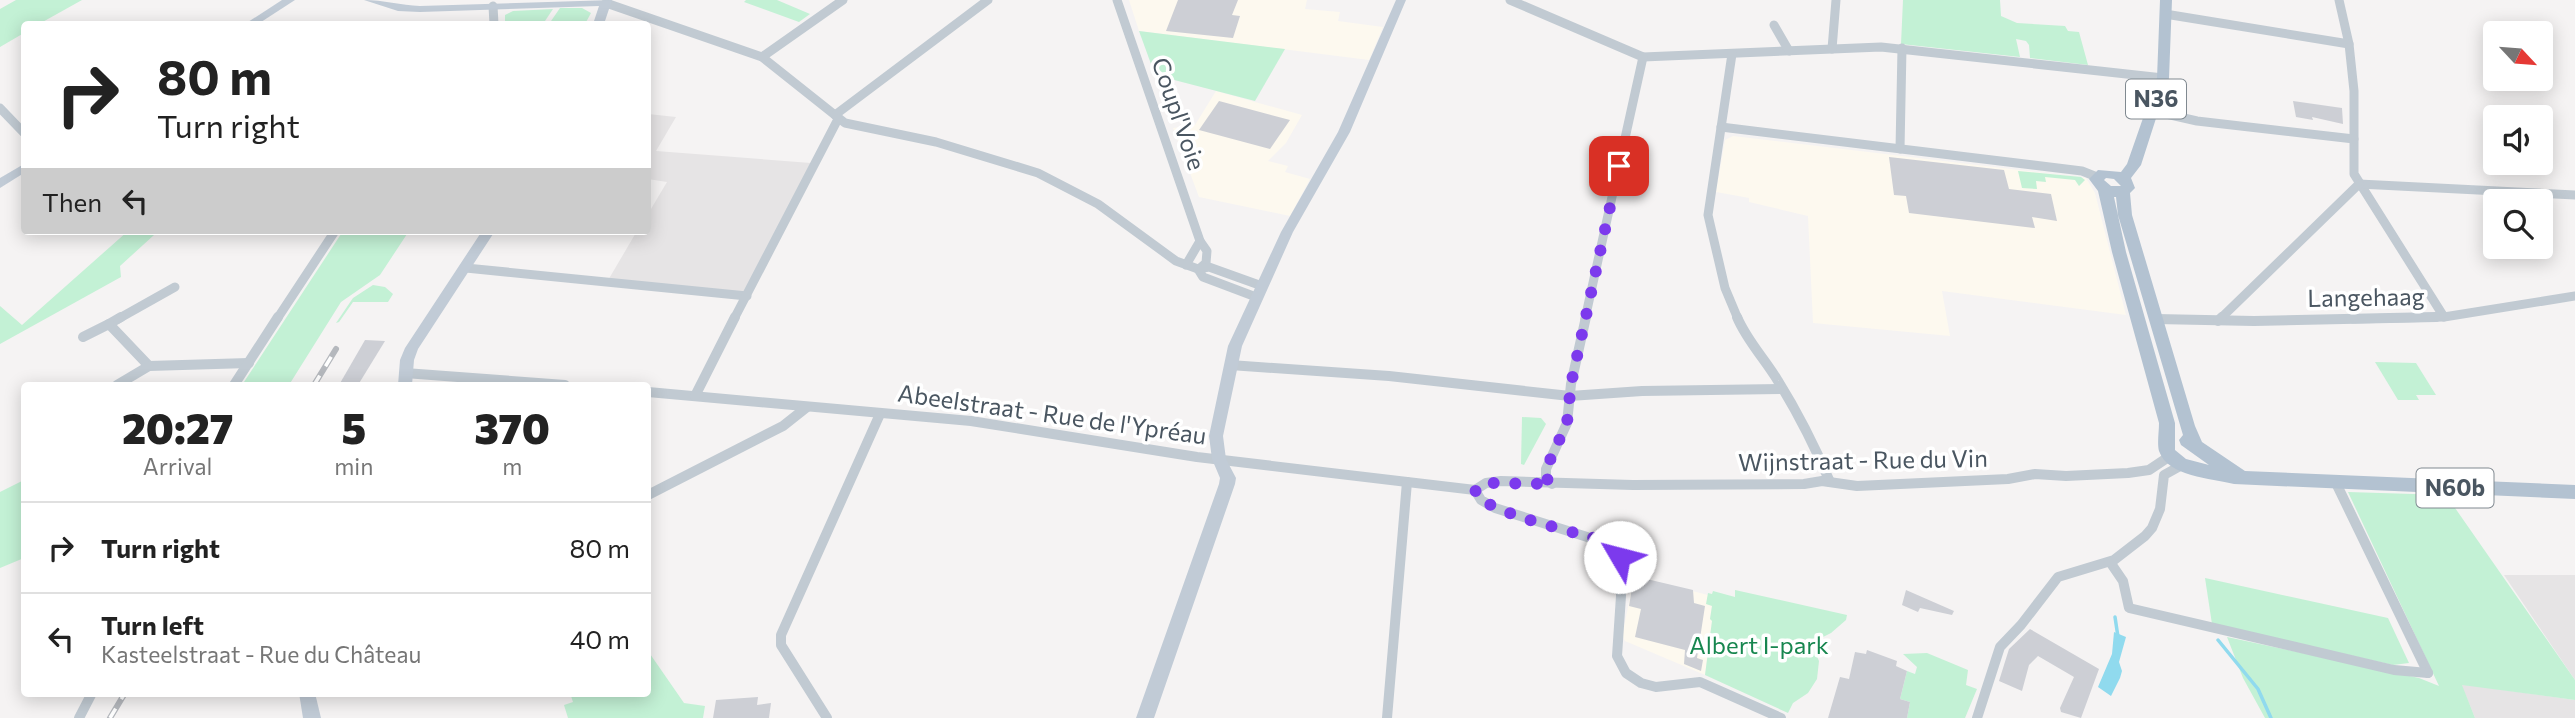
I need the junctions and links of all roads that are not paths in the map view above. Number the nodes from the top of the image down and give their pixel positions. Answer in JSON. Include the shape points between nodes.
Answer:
{"nodes":[{"id":1,"x":290,"y":0,"type":"edge"},
{"id":2,"x":369,"y":0,"type":"edge"},
{"id":3,"x":843,"y":0,"type":"edge"},
{"id":4,"x":988,"y":0,"type":"edge"},
{"id":5,"x":1117,"y":0,"type":"edge"},
{"id":6,"x":1401,"y":0,"type":"edge"},
{"id":7,"x":1510,"y":0,"type":"edge"},
{"id":8,"x":1836,"y":0,"type":"edge"},
{"id":9,"x":2339,"y":0,"type":"edge"},
{"id":10,"x":606,"y":2,"type":"edge"},
{"id":11,"x":467,"y":4,"type":"edge"},
{"id":12,"x":493,"y":6,"type":"junction"},
{"id":13,"x":2166,"y":7,"type":"edge"},
{"id":14,"x":256,"y":21,"type":"edge"},
{"id":15,"x":494,"y":21,"type":"edge"},
{"id":16,"x":601,"y":21,"type":"edge"},
{"id":17,"x":1774,"y":25,"type":"dead end"},
{"id":18,"x":2349,"y":44,"type":"junction"},
{"id":19,"x":1902,"y":48,"type":"junction"},
{"id":20,"x":1832,"y":49,"type":"junction"},
{"id":21,"x":1788,"y":51,"type":"junction"},
{"id":22,"x":1732,"y":54,"type":"junction"},
{"id":23,"x":762,"y":57,"type":"junction"},
{"id":24,"x":1643,"y":57,"type":"junction"},
{"id":25,"x":2163,"y":78,"type":"junction"},
{"id":26,"x":0,"y":108,"type":"edge"},
{"id":27,"x":2153,"y":111,"type":"junction"},
{"id":28,"x":837,"y":117,"type":"junction"},
{"id":29,"x":1721,"y":127,"type":"junction"},
{"id":30,"x":21,"y":130,"type":"edge"},
{"id":31,"x":2354,"y":139,"type":"junction"},
{"id":32,"x":1900,"y":149,"type":"junction"},
{"id":33,"x":21,"y":170,"type":"edge"},
{"id":34,"x":2101,"y":183,"type":"junction"},
{"id":35,"x":0,"y":184,"type":"edge"},
{"id":36,"x":2359,"y":184,"type":"junction"},
{"id":37,"x":2123,"y":185,"type":"junction"},
{"id":38,"x":2575,"y":195,"type":"edge"},
{"id":39,"x":332,"y":235,"type":"edge"},
{"id":40,"x":487,"y":235,"type":"edge"},
{"id":41,"x":1200,"y":241,"type":"junction"},
{"id":42,"x":1186,"y":265,"type":"junction"},
{"id":43,"x":466,"y":268,"type":"junction"},
{"id":44,"x":1198,"y":269,"type":"junction"},
{"id":45,"x":175,"y":287,"type":"dead end"},
{"id":46,"x":1259,"y":291,"type":"junction"},
{"id":47,"x":747,"y":296,"type":"junction"},
{"id":48,"x":2575,"y":296,"type":"edge"},
{"id":49,"x":2444,"y":317,"type":"junction"},
{"id":50,"x":2156,"y":319,"type":"junction"},
{"id":51,"x":2218,"y":321,"type":"junction"},
{"id":52,"x":110,"y":324,"type":"junction"},
{"id":53,"x":83,"y":337,"type":"dead end"},
{"id":54,"x":249,"y":363,"type":"junction"},
{"id":55,"x":1230,"y":365,"type":"junction"},
{"id":56,"x":149,"y":366,"type":"junction"},
{"id":57,"x":405,"y":379,"type":"edge"},
{"id":58,"x":122,"y":382,"type":"edge"},
{"id":59,"x":236,"y":382,"type":"edge"},
{"id":60,"x":485,"y":382,"type":"edge"},
{"id":61,"x":1782,"y":389,"type":"junction"},
{"id":62,"x":651,"y":392,"type":"edge"},
{"id":63,"x":695,"y":396,"type":"junction"},
{"id":64,"x":1570,"y":396,"type":"junction"},
{"id":65,"x":807,"y":407,"type":"junction"},
{"id":66,"x":880,"y":414,"type":"junction"},
{"id":67,"x":2201,"y":448,"type":"junction"},
{"id":68,"x":1219,"y":458,"type":"junction"},
{"id":69,"x":2179,"y":458,"type":"junction"},
{"id":70,"x":2247,"y":476,"type":"junction"},
{"id":71,"x":2335,"y":481,"type":"junction"},
{"id":72,"x":1407,"y":482,"type":"junction"},
{"id":73,"x":1830,"y":482,"type":"junction"},
{"id":74,"x":1552,"y":484,"type":"junction"},
{"id":75,"x":1475,"y":490,"type":"junction"},
{"id":76,"x":2575,"y":492,"type":"edge"},
{"id":77,"x":651,"y":493,"type":"edge"},
{"id":78,"x":2110,"y":562,"type":"junction"},
{"id":79,"x":90,"y":697,"type":"edge"},
{"id":80,"x":308,"y":697,"type":"edge"},
{"id":81,"x":79,"y":718,"type":"edge"},
{"id":82,"x":312,"y":718,"type":"edge"},
{"id":83,"x":827,"y":718,"type":"edge"},
{"id":84,"x":1145,"y":718,"type":"edge"},
{"id":85,"x":1387,"y":718,"type":"edge"},
{"id":86,"x":1781,"y":718,"type":"edge"},
{"id":87,"x":1977,"y":718,"type":"edge"}],
"edges":[{"from":1,"to":14,"type":"street"},
{"from":2,"to":11,"type":"street","via":[[398,8]]},
{"from":3,"to":23,"type":"street"},
{"from":4,"to":28,"type":"street"},
{"from":5,"to":41,"type":"street","name":"Coupl'Voie"},
{"from":6,"to":46,"type":"street","via":[[1344,132]]},
{"from":7,"to":24,"type":"street"},
{"from":8,"to":20,"type":"street"},
{"from":9,"to":18,"type":"street"},
{"from":10,"to":12,"type":"street"},
{"from":10,"to":16,"type":"street"},
{"from":10,"to":23,"type":"street"},
{"from":11,"to":12,"type":"street"},
{"from":12,"to":15,"type":"street"},
{"from":13,"to":18,"type":"street"},
{"from":13,"to":25,"type":"main road","number":"N36"},
{"from":17,"to":21,"type":"street"},
{"from":18,"to":31,"type":"street"},
{"from":19,"to":20,"type":"street"},
{"from":19,"to":25,"type":"street"},
{"from":19,"to":32,"type":"street"},
{"from":20,"to":21,"type":"street"},
{"from":21,"to":22,"type":"street"},
{"from":22,"to":24,"type":"street"},
{"from":22,"to":29,"type":"street"},
{"from":23,"to":28,"type":"street"},
{"from":24,"to":64,"type":"street"},
{"from":25,"to":27,"type":"main road","number":"N36"},
{"from":26,"to":30,"type":"street"},
{"from":27,"to":31,"type":"street","via":[[2197,121]]},
{"from":27,"to":37,"type":"main road","number":"N36"},
{"from":28,"to":42,"type":"street","via":[[850,125],[968,150],[1044,176],[1091,200],[1162,253]]},
{"from":28,"to":47,"type":"street"},
{"from":29,"to":32,"type":"street"},
{"from":29,"to":61,"type":"street","via":[[1708,215],[1726,288],[1744,332]]},
{"from":31,"to":36,"type":"street","via":[[2354,174]]},
{"from":32,"to":34,"type":"street","via":[[2082,171]]},
{"from":33,"to":35,"type":"street"},
{"from":34,"to":37,"type":"main road"},
{"from":34,"to":69,"type":"main road"},
{"from":36,"to":38,"type":"street"},
{"from":36,"to":49,"type":"street"},
{"from":36,"to":51,"type":"street"},
{"from":37,"to":50,"type":"main road","via":[[2125,215]]},
{"from":39,"to":54,"type":"street"},
{"from":40,"to":43,"type":"street"},
{"from":41,"to":42,"type":"street"},
{"from":41,"to":44,"type":"street","name":"Coupl'Voie","via":[[1208,257]]},
{"from":42,"to":44,"type":"street"},
{"from":43,"to":47,"type":"street"},
{"from":43,"to":57,"type":"street","via":[[412,348]]},
{"from":44,"to":46,"type":"street","via":[[1203,277]]},
{"from":45,"to":52,"type":"street"},
{"from":46,"to":55,"type":"street"},
{"from":47,"to":63,"type":"street"},
{"from":48,"to":49,"type":"street","name":"Langehaag"},
{"from":49,"to":51,"type":"street","name":"Langehaag"},
{"from":50,"to":51,"type":"street","name":"Langehaag"},
{"from":50,"to":67,"type":"main road"},
{"from":52,"to":53,"type":"street"},
{"from":52,"to":56,"type":"street"},
{"from":54,"to":56,"type":"street"},
{"from":54,"to":59,"type":"street"},
{"from":55,"to":64,"type":"street","via":[[1435,380]]},
{"from":55,"to":68,"type":"street","via":[[1217,427]]},
{"from":56,"to":58,"type":"street"},
{"from":57,"to":60,"type":"street"},
{"from":61,"to":64,"type":"street"},
{"from":61,"to":73,"type":"street"},
{"from":62,"to":63,"type":"street","name":"Abeelstraat - Rue de l'Ypréau"},
{"from":63,"to":65,"type":"street","name":"Abeelstraat - Rue de l'Ypréau"},
{"from":64,"to":74,"type":"street","via":[[1567,423],[1546,469]]},
{"from":65,"to":66,"type":"street","name":"Abeelstraat - Rue de l'Ypréau"},
{"from":65,"to":77,"type":"street","via":[[783,426]]},
{"from":66,"to":68,"type":"street","name":"Abeelstraat - Rue de l'Ypréau","via":[[971,421]]},
{"from":66,"to":83,"type":"street","via":[[781,635],[781,645]]},
{"from":67,"to":69,"type":"main road","via":[[2205,466]]},
{"from":67,"to":69,"type":"main road","via":[[2177,438]]},
{"from":67,"to":70,"type":"main road","number":"N60b","via":[[2225,467]]},
{"from":68,"to":72,"type":"street","name":"Abeelstraat - Rue de l'Ypréau"},
{"from":68,"to":84,"type":"street","via":[[1228,478],[1222,501]]},
{"from":69,"to":70,"type":"main road","number":"N60b","via":[[2225,476]]},
{"from":69,"to":73,"type":"street","name":"Wijnstraat - Rue du Vin","via":[[2149,470],[2128,472],[1857,486]]},
{"from":69,"to":78,"type":"street","via":[[2164,475],[2160,509],[2152,528],[2123,556]]},
{"from":70,"to":71,"type":"main road","number":"N60b"},
{"from":71,"to":76,"type":"main road","number":"N60b"},
{"from":71,"to":78,"type":"street","via":[[2428,673],[2394,670],[2129,608],[2121,576]]},
{"from":72,"to":75,"type":"street","name":"Abeelstraat - Rue de l'Ypréau"},
{"from":72,"to":85,"type":"street"},
{"from":73,"to":74,"type":"street","name":"Wijnstraat - Rue du Vin"},
{"from":74,"to":75,"type":"street","name":"Wijnstraat - Rue du Vin","via":[[1488,483]]},
{"from":75,"to":86,"type":"street","via":[[1478,499],[1499,510],[1619,547],[1617,656],[1631,677],[1661,688],[1700,682]]},
{"from":78,"to":87,"type":"street","via":[[2058,577],[2050,586],[2000,647]]},
{"from":79,"to":81,"type":"street"},
{"from":80,"to":82,"type":"street"}]}
